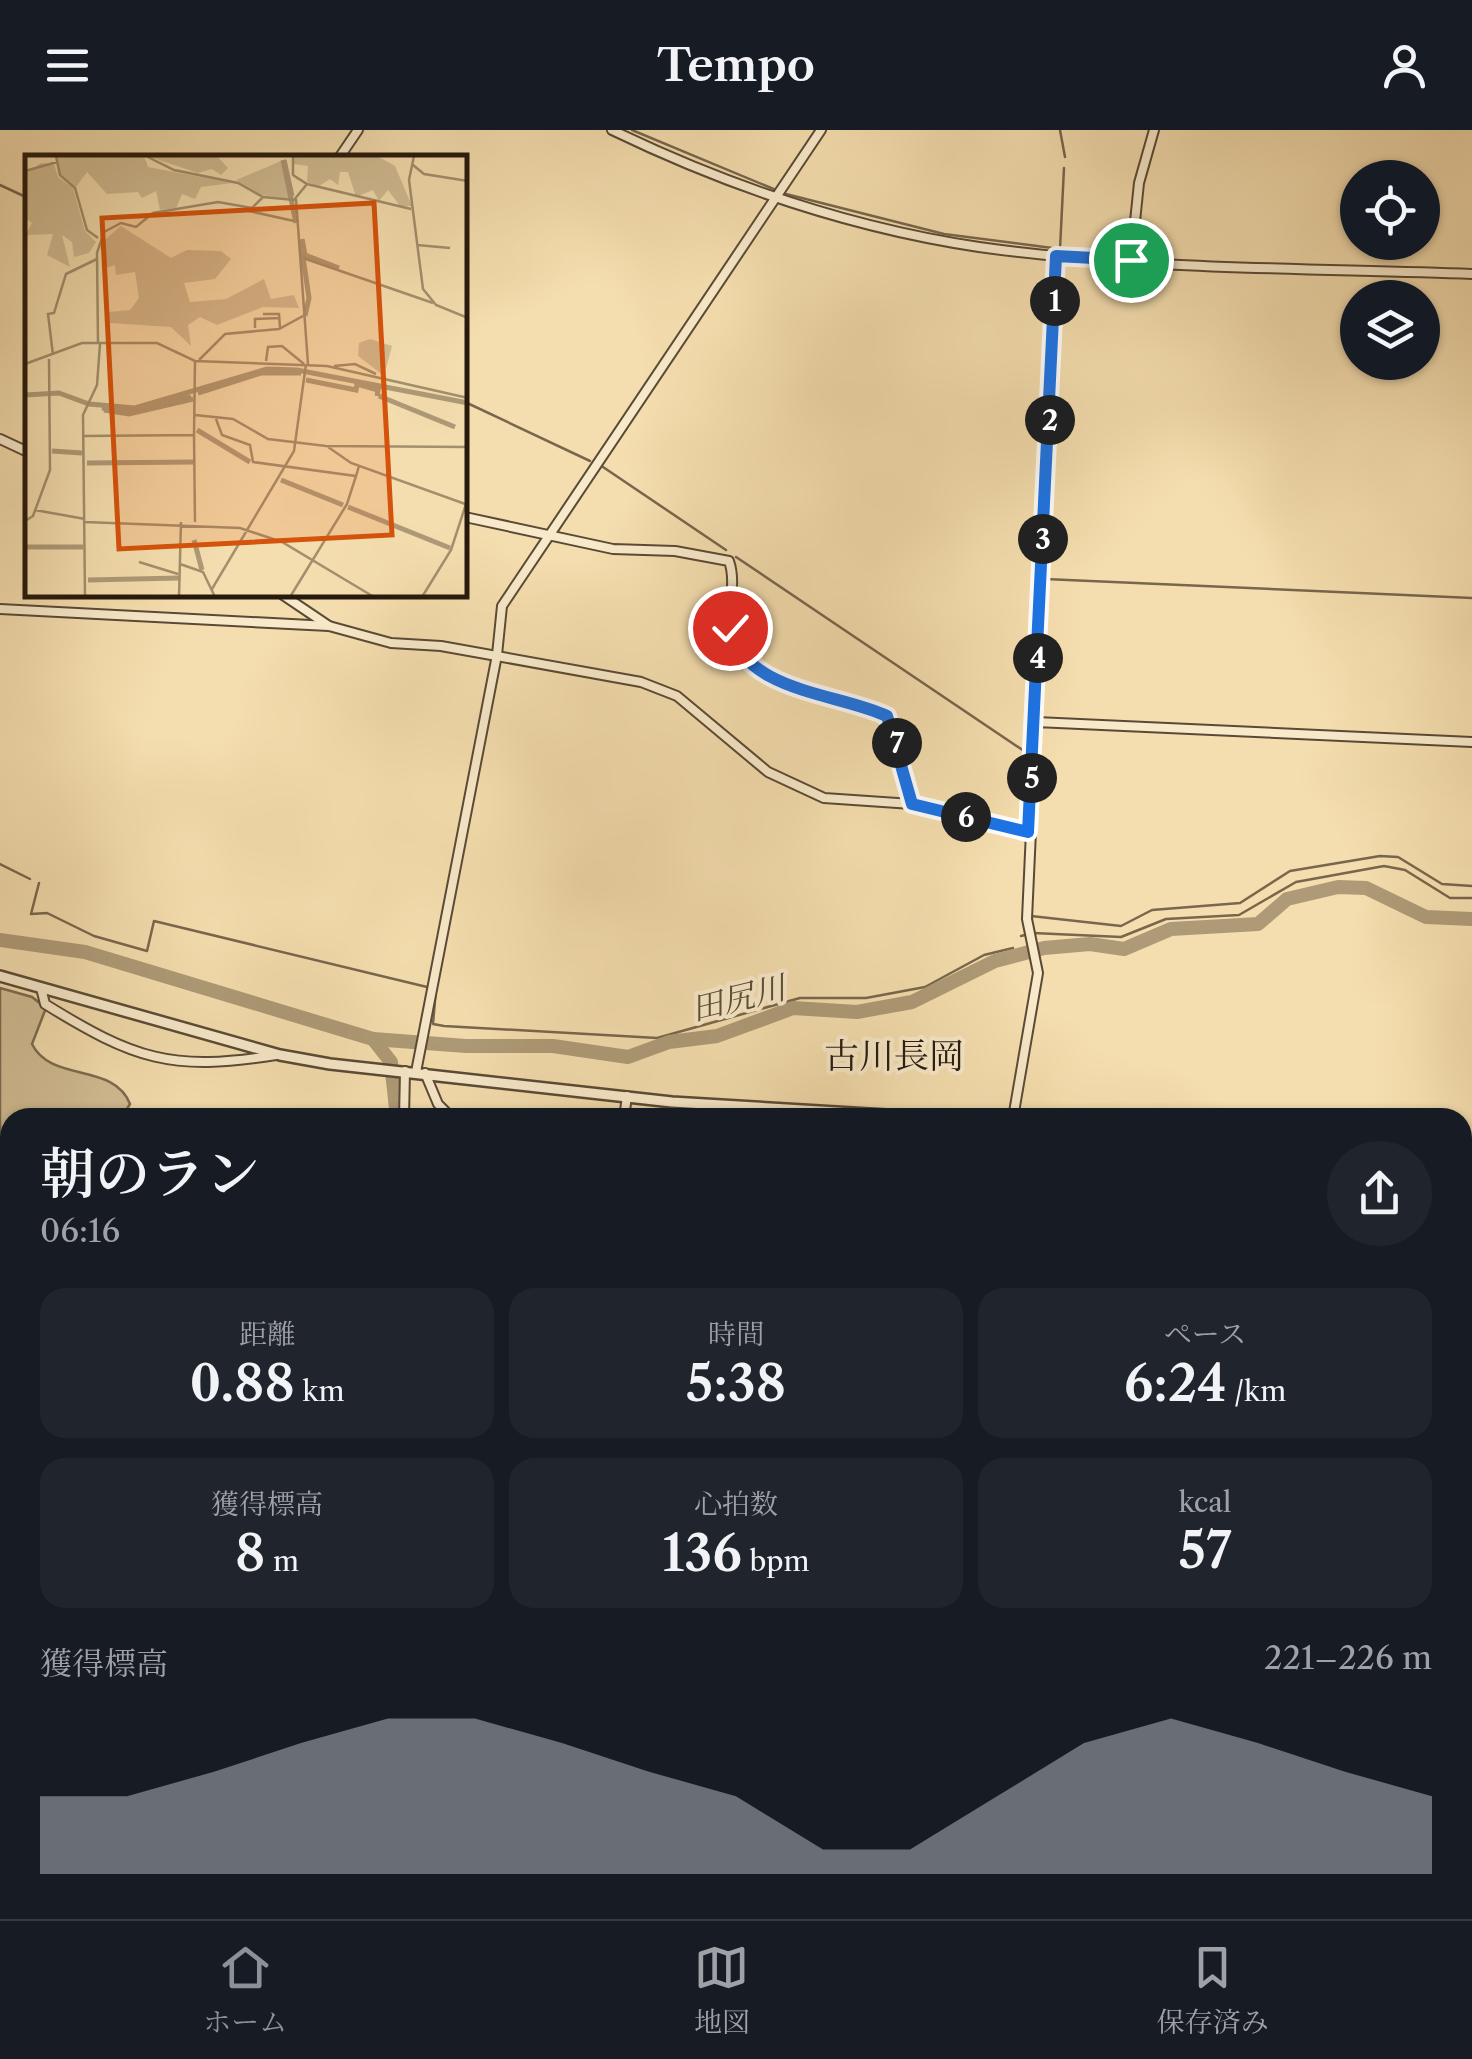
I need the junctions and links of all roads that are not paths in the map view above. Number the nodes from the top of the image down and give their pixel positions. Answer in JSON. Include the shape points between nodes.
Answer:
{"nodes":[{"id":1,"x":358,"y":130,"type":"edge"},
{"id":2,"x":612,"y":130,"type":"edge"},
{"id":3,"x":821,"y":130,"type":"edge"},
{"id":4,"x":1154,"y":130,"type":"edge"},
{"id":5,"x":341,"y":155,"type":"edge"},
{"id":6,"x":775,"y":196,"type":"junction"},
{"id":7,"x":1056,"y":256,"type":"junction"},
{"id":8,"x":1131,"y":260,"type":"junction"},
{"id":9,"x":1472,"y":274,"type":"edge"},
{"id":10,"x":0,"y":439,"type":"edge"},
{"id":11,"x":25,"y":451,"type":"edge"},
{"id":12,"x":468,"y":518,"type":"edge"},
{"id":13,"x":548,"y":536,"type":"junction"},
{"id":14,"x":288,"y":598,"type":"edge"},
{"id":15,"x":0,"y":609,"type":"edge"},
{"id":16,"x":330,"y":626,"type":"junction"},
{"id":17,"x":497,"y":655,"type":"junction"},
{"id":18,"x":1036,"y":722,"type":"junction"},
{"id":19,"x":1472,"y":742,"type":"edge"},
{"id":20,"x":912,"y":804,"type":"junction"},
{"id":21,"x":1028,"y":832,"type":"junction"},
{"id":22,"x":0,"y":976,"type":"edge"},
{"id":23,"x":41,"y":988,"type":"junction"},
{"id":24,"x":280,"y":1055,"type":"junction"},
{"id":25,"x":412,"y":1072,"type":"junction"},
{"id":26,"x":627,"y":1096,"type":"junction"},
{"id":27,"x":406,"y":1108,"type":"edge"},
{"id":28,"x":442,"y":1108,"type":"edge"},
{"id":29,"x":625,"y":1108,"type":"edge"},
{"id":30,"x":796,"y":1108,"type":"edge"},
{"id":31,"x":1015,"y":1108,"type":"edge"}],
"edges":[{"from":1,"to":5,"type":"street"},
{"from":2,"to":6,"type":"street"},
{"from":3,"to":6,"type":"street"},
{"from":4,"to":8,"type":"street","via":[[1139,183]]},
{"from":6,"to":7,"type":"street","via":[[916,235]]},
{"from":6,"to":13,"type":"street"},
{"from":7,"to":8,"type":"street"},
{"from":7,"to":18,"type":"street"},
{"from":8,"to":9,"type":"street"},
{"from":10,"to":11,"type":"street"},
{"from":12,"to":13,"type":"street"},
{"from":13,"to":17,"type":"street","via":[[502,606]]},
{"from":13,"to":20,"type":"street","via":[[729,562],[737,651],[772,677],[887,716]]},
{"from":14,"to":16,"type":"street"},
{"from":15,"to":16,"type":"street"},
{"from":16,"to":17,"type":"street","via":[[392,643]]},
{"from":17,"to":20,"type":"street","via":[[642,682],[677,696],[768,772],[824,798]]},
{"from":17,"to":25,"type":"street"},
{"from":18,"to":19,"type":"street"},
{"from":18,"to":21,"type":"street"},
{"from":20,"to":21,"type":"street"},
{"from":21,"to":31,"type":"street","via":[[1035,1010]]},
{"from":22,"to":23,"type":"street"},
{"from":23,"to":24,"type":"street"},
{"from":23,"to":24,"type":"street","via":[[45,1004],[151,1059],[190,1064]]},
{"from":24,"to":25,"type":"street"},
{"from":25,"to":26,"type":"street"},
{"from":25,"to":27,"type":"street"},
{"from":25,"to":28,"type":"street"},
{"from":26,"to":29,"type":"street"},
{"from":26,"to":30,"type":"street"}]}
